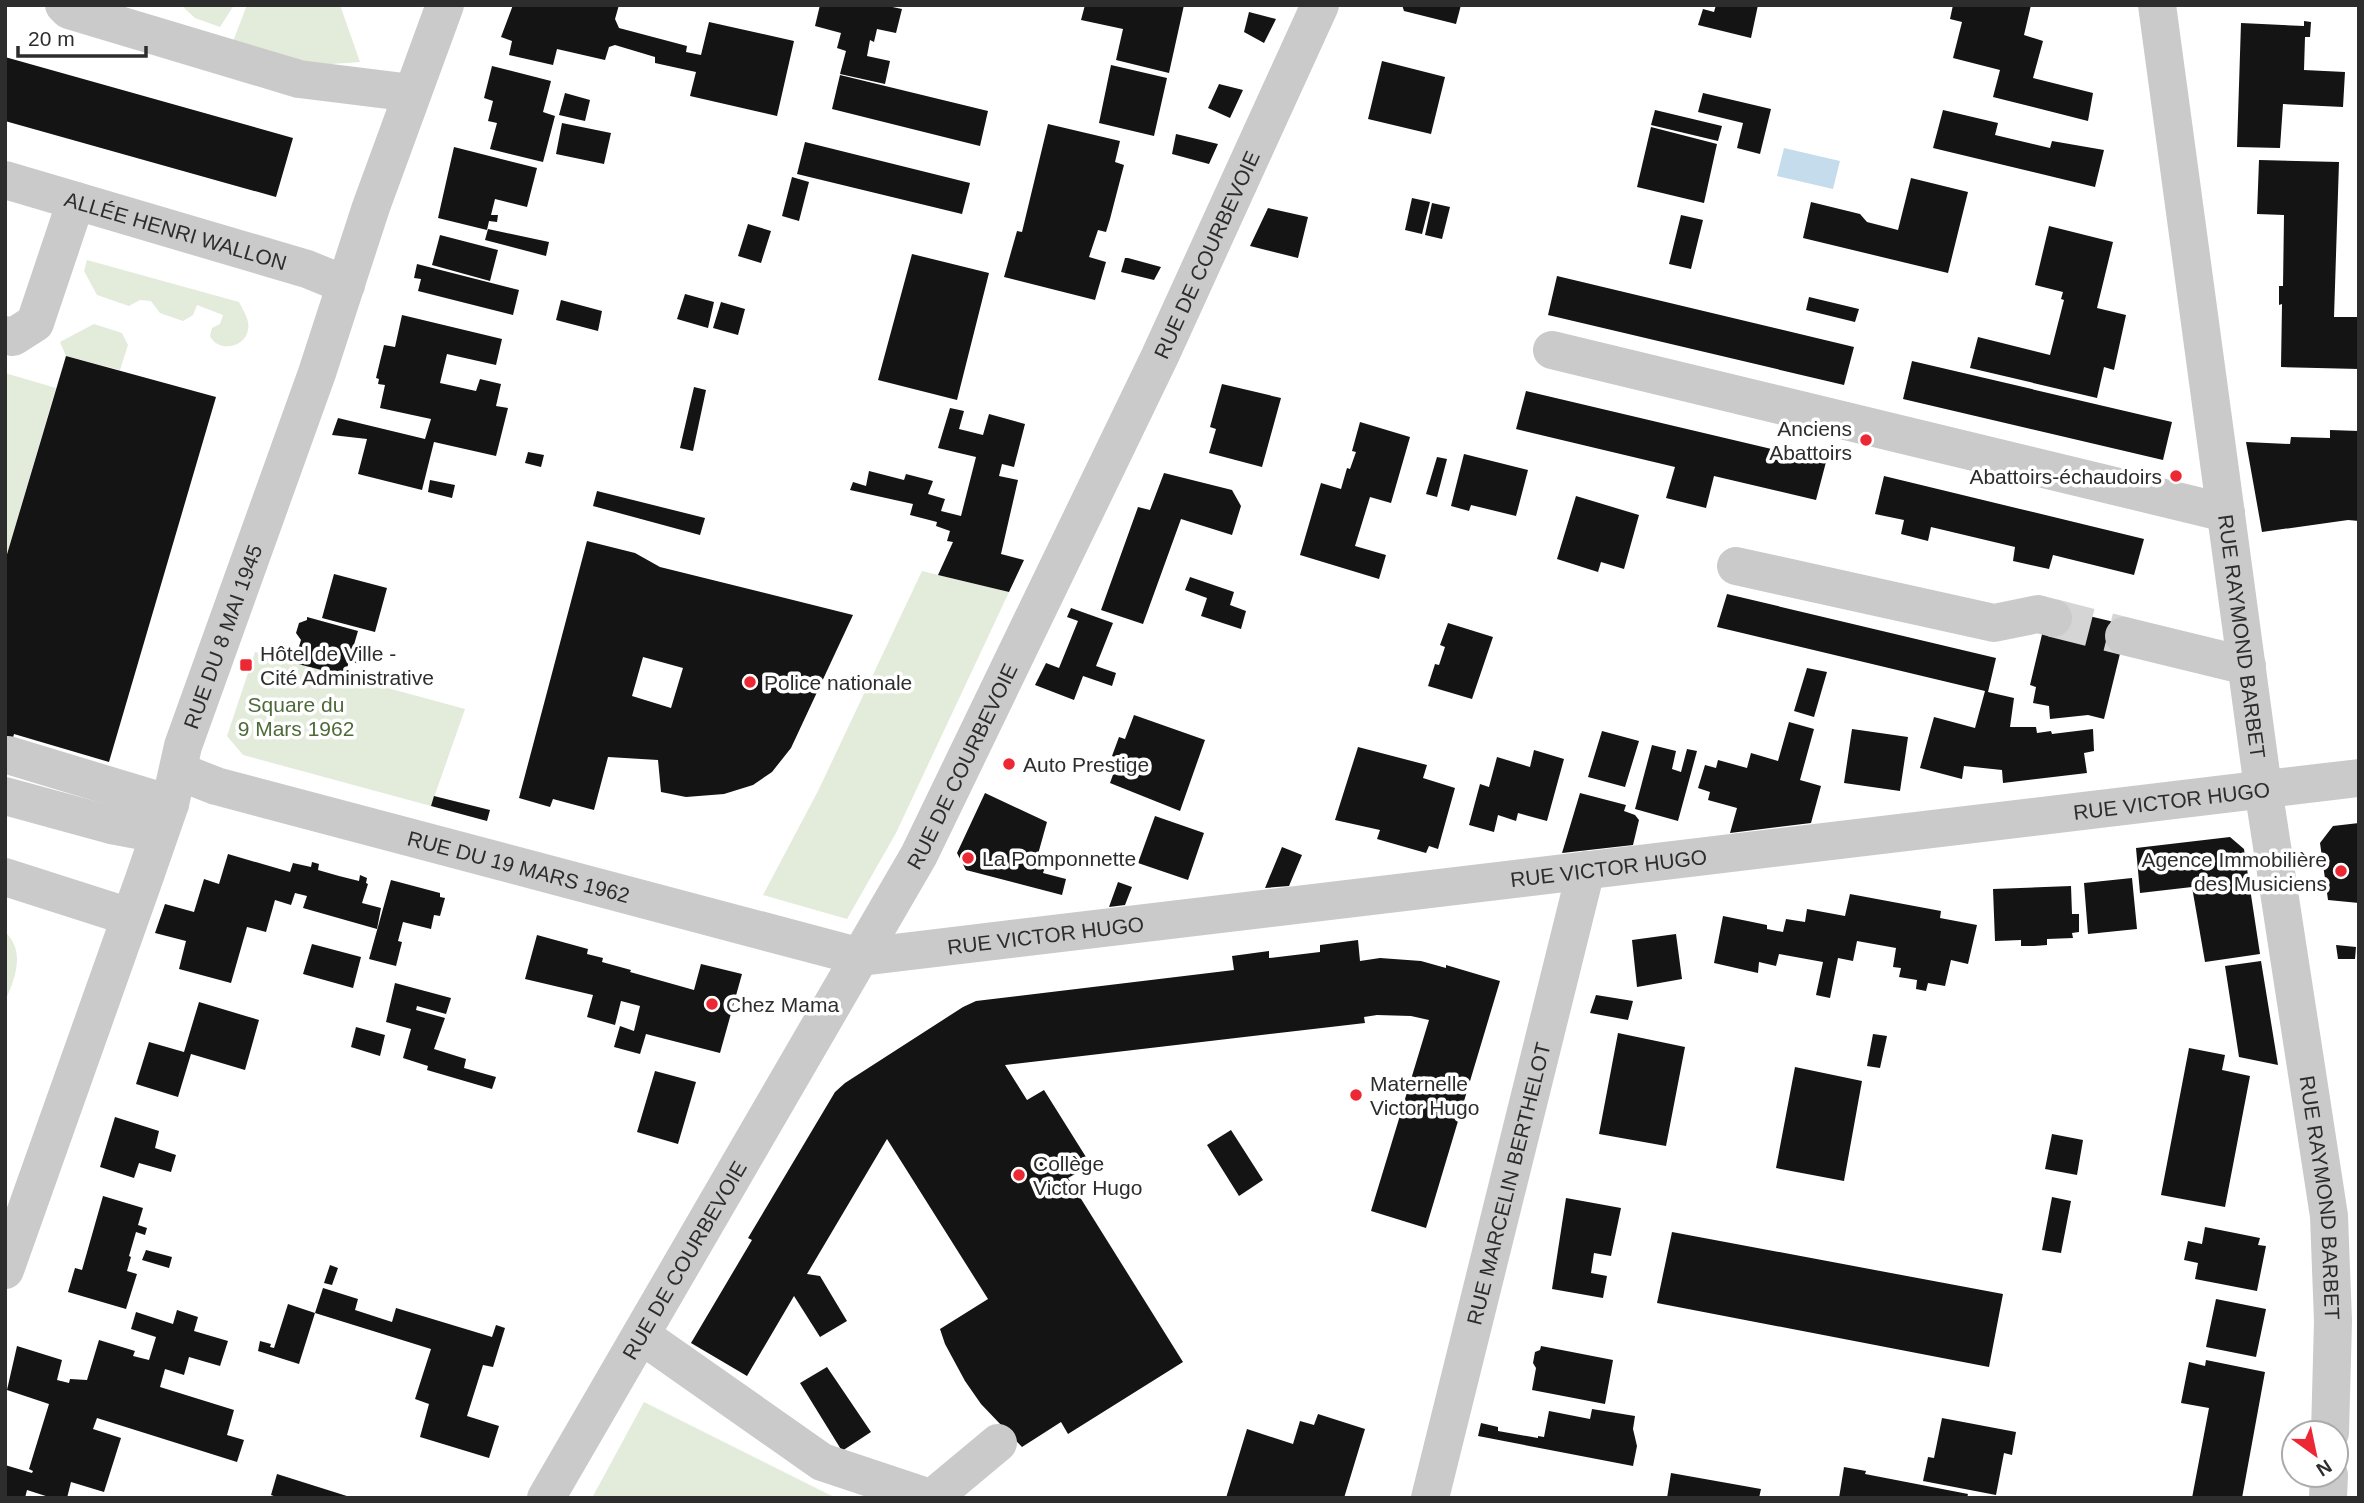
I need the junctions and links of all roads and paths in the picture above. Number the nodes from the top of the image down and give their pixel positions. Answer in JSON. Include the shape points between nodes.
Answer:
{"nodes":[{"id":1,"x":64,"y":5,"type":"edge"},
{"id":2,"x":445,"y":5,"type":"edge"},
{"id":3,"x":1320,"y":5,"type":"edge"},
{"id":4,"x":2157,"y":5,"type":"edge"},
{"id":5,"x":412,"y":93,"type":"junction"},
{"id":6,"x":5,"y":180,"type":"edge"},
{"id":7,"x":76,"y":201,"type":"junction"},
{"id":8,"x":346,"y":285,"type":"junction"},
{"id":9,"x":5,"y":335,"type":"edge"},
{"id":10,"x":1552,"y":349,"type":"dead end"},
{"id":11,"x":2226,"y":513,"type":"junction"},
{"id":12,"x":1736,"y":566,"type":"dead end"},
{"id":13,"x":2053,"y":618,"type":"tunnel mouth"},
{"id":14,"x":2124,"y":636,"type":"tunnel mouth"},
{"id":15,"x":2247,"y":666,"type":"junction"},
{"id":16,"x":8,"y":755,"type":"dead end"},
{"id":17,"x":2359,"y":778,"type":"edge"},
{"id":18,"x":2263,"y":788,"type":"junction"},
{"id":19,"x":5,"y":796,"type":"edge"},
{"id":20,"x":169,"y":803,"type":"junction"},
{"id":21,"x":1586,"y":870,"type":"junction"},
{"id":22,"x":5,"y":877,"type":"edge"},
{"id":23,"x":130,"y":918,"type":"junction"},
{"id":24,"x":861,"y":957,"type":"junction"},
{"id":25,"x":5,"y":1270,"type":"edge"},
{"id":26,"x":640,"y":1335,"type":"junction"},
{"id":27,"x":2330,"y":1419,"type":"edge"},
{"id":28,"x":998,"y":1443,"type":"dead end"},
{"id":29,"x":546,"y":1498,"type":"edge"},
{"id":30,"x":931,"y":1498,"type":"edge"},
{"id":31,"x":1430,"y":1498,"type":"edge"}],
"edges":[{"from":1,"to":5,"type":"street","via":[[299,79]]},
{"from":2,"to":5,"type":"street","name":"RUE DU 8 MAI 1945"},
{"from":3,"to":24,"type":"street","name":"RUE DE COURBEVOIE","via":[[1160,356],[925,843]]},
{"from":4,"to":11,"type":"street","name":"RUE RAYMOND BARBET"},
{"from":5,"to":8,"type":"street","name":"RUE DU 8 MAI 1945"},
{"from":6,"to":7,"type":"street","name":"ALLÉE HENRI WALLON"},
{"from":7,"to":8,"type":"street","name":"ALLÉE HENRI WALLON","via":[[307,269]]},
{"from":7,"to":9,"type":"street","via":[[35,323],[13,337]]},
{"from":8,"to":20,"type":"street","name":"RUE DU 8 MAI 1945","via":[[183,747]]},
{"from":10,"to":11,"type":"street"},
{"from":11,"to":15,"type":"street","name":"RUE RAYMOND BARBET"},
{"from":12,"to":13,"type":"street","via":[[1994,623],[2038,614]]},
{"from":14,"to":15,"type":"street"},
{"from":15,"to":18,"type":"street","name":"RUE RAYMOND BARBET"},
{"from":16,"to":20,"type":"street"},
{"from":17,"to":18,"type":"street","name":"RUE VICTOR HUGO"},
{"from":18,"to":21,"type":"street","name":"RUE VICTOR HUGO"},
{"from":18,"to":27,"type":"street","name":"RUE RAYMOND BARBET","via":[[2329,1216]]},
{"from":19,"to":20,"type":"street","via":[[111,825]]},
{"from":20,"to":23,"type":"street","name":"RUE DU 8 MAI 1945"},
{"from":20,"to":24,"type":"street","name":"RUE DU 19 MARS 1962","via":[[216,786]]},
{"from":21,"to":24,"type":"street","name":"RUE VICTOR HUGO"},
{"from":21,"to":31,"type":"street","name":"RUE MARCELIN BERTHELOT"},
{"from":22,"to":23,"type":"street"},
{"from":23,"to":25,"type":"street","name":"RUE DU 8 MAI 1945"},
{"from":24,"to":26,"type":"street","name":"RUE DE COURBEVOIE"},
{"from":26,"to":29,"type":"street","name":"RUE DE COURBEVOIE"},
{"from":26,"to":30,"type":"street","via":[[822,1462]]},
{"from":28,"to":30,"type":"street"}]}
